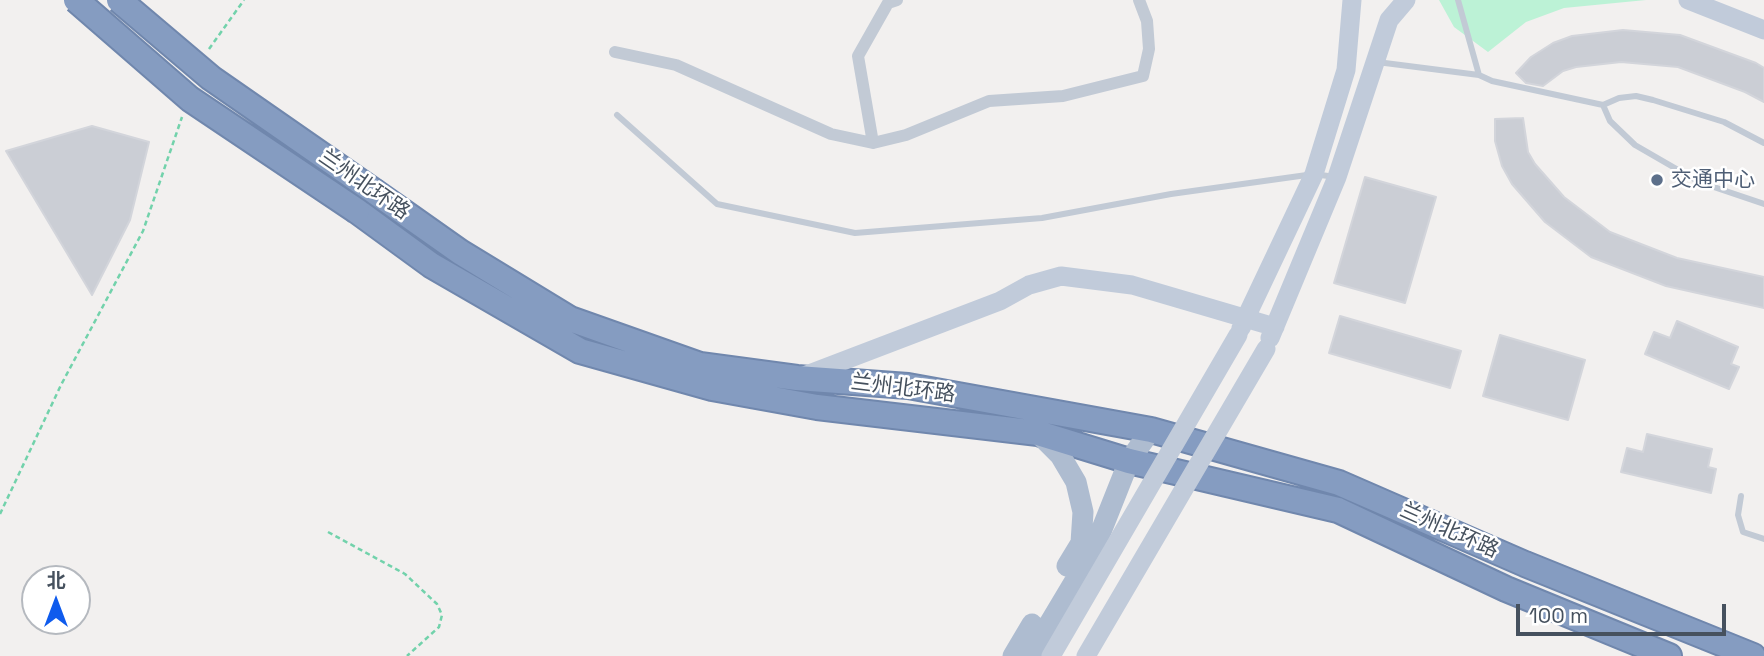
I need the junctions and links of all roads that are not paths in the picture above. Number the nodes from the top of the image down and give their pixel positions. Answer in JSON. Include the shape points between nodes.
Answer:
{"nodes":[{"id":1,"x":76,"y":0,"type":"edge"},
{"id":2,"x":119,"y":0,"type":"edge"},
{"id":3,"x":897,"y":0,"type":"edge"},
{"id":4,"x":1139,"y":0,"type":"edge"},
{"id":5,"x":1352,"y":0,"type":"edge"},
{"id":6,"x":1406,"y":0,"type":"edge"},
{"id":7,"x":1458,"y":0,"type":"edge"},
{"id":8,"x":1688,"y":0,"type":"edge"},
{"id":9,"x":1764,"y":30,"type":"edge"},
{"id":10,"x":615,"y":52,"type":"dead end"},
{"id":11,"x":1376,"y":62,"type":"junction"},
{"id":12,"x":1479,"y":75,"type":"junction"},
{"id":13,"x":1603,"y":105,"type":"junction"},
{"id":14,"x":617,"y":115,"type":"dead end"},
{"id":15,"x":873,"y":143,"type":"junction"},
{"id":16,"x":1764,"y":143,"type":"edge"},
{"id":17,"x":1314,"y":174,"type":"junction"},
{"id":18,"x":1337,"y":177,"type":"junction"},
{"id":19,"x":1764,"y":204,"type":"edge"},
{"id":20,"x":1242,"y":326,"type":"junction"},
{"id":21,"x":1275,"y":327,"type":"junction"},
{"id":22,"x":797,"y":378,"type":"junction"},
{"id":23,"x":1151,"y":430,"type":"junction"},
{"id":24,"x":1038,"y":433,"type":"junction"},
{"id":25,"x":1129,"y":461,"type":"junction"},
{"id":26,"x":1741,"y":496,"type":"dead end"},
{"id":27,"x":1764,"y":538,"type":"edge"},
{"id":28,"x":1013,"y":656,"type":"edge"},
{"id":29,"x":1030,"y":656,"type":"edge"},
{"id":30,"x":1051,"y":656,"type":"edge"},
{"id":31,"x":1086,"y":656,"type":"edge"},
{"id":32,"x":1669,"y":656,"type":"edge"},
{"id":33,"x":1753,"y":656,"type":"edge"}],
"edges":[{"from":1,"to":24,"type":"highway","name":"兰州北环路","bridge":true,"via":[[190,99],[431,265],[580,351],[712,388],[817,407]]},
{"from":2,"to":22,"type":"highway","name":"兰州北环路","bridge":true,"via":[[211,78],[460,253],[570,319],[700,365]]},
{"from":3,"to":15,"type":"street","via":[[888,3],[858,55]]},
{"from":4,"to":15,"type":"street","via":[[1147,21],[1149,48],[1143,76],[1063,96],[989,101],[906,135]]},
{"from":5,"to":17,"type":"main road","via":[[1346,70]]},
{"from":6,"to":11,"type":"main road","via":[[1389,20]]},
{"from":7,"to":12,"type":"lane"},
{"from":8,"to":9,"type":"main road"},
{"from":10,"to":15,"type":"street","via":[[676,65],[831,134]]},
{"from":11,"to":12,"type":"lane"},
{"from":11,"to":18,"type":"main road"},
{"from":12,"to":13,"type":"lane"},
{"from":13,"to":16,"type":"lane","via":[[1636,96],[1653,100],[1724,122]]},
{"from":13,"to":19,"type":"lane","via":[[1610,121],[1635,145],[1699,182]]},
{"from":14,"to":17,"type":"lane","via":[[718,204],[855,233],[1042,218]]},
{"from":17,"to":18,"type":"lane"},
{"from":17,"to":20,"type":"main road"},
{"from":18,"to":21,"type":"main road"},
{"from":20,"to":21,"type":"main road"},
{"from":20,"to":22,"type":"main road","via":[[1132,285],[1061,276]]},
{"from":20,"to":30,"type":"main road","bridge":true},
{"from":21,"to":31,"type":"main road","bridge":true},
{"from":22,"to":23,"type":"highway","name":"兰州北环路","via":[[908,386]]},
{"from":23,"to":25,"type":"main road"},
{"from":23,"to":33,"type":"highway","name":"兰州北环路","via":[[1339,483]]},
{"from":24,"to":25,"type":"highway","name":"兰州北环路"},
{"from":24,"to":28,"type":"main road","via":[[1060,455],[1076,482],[1083,512],[1081,543]]},
{"from":25,"to":29,"type":"main road","via":[[1094,549]]},
{"from":25,"to":32,"type":"highway","name":"兰州北环路","via":[[1338,510],[1506,589]]},
{"from":26,"to":27,"type":"lane","via":[[1738,515],[1743,532]]}]}
